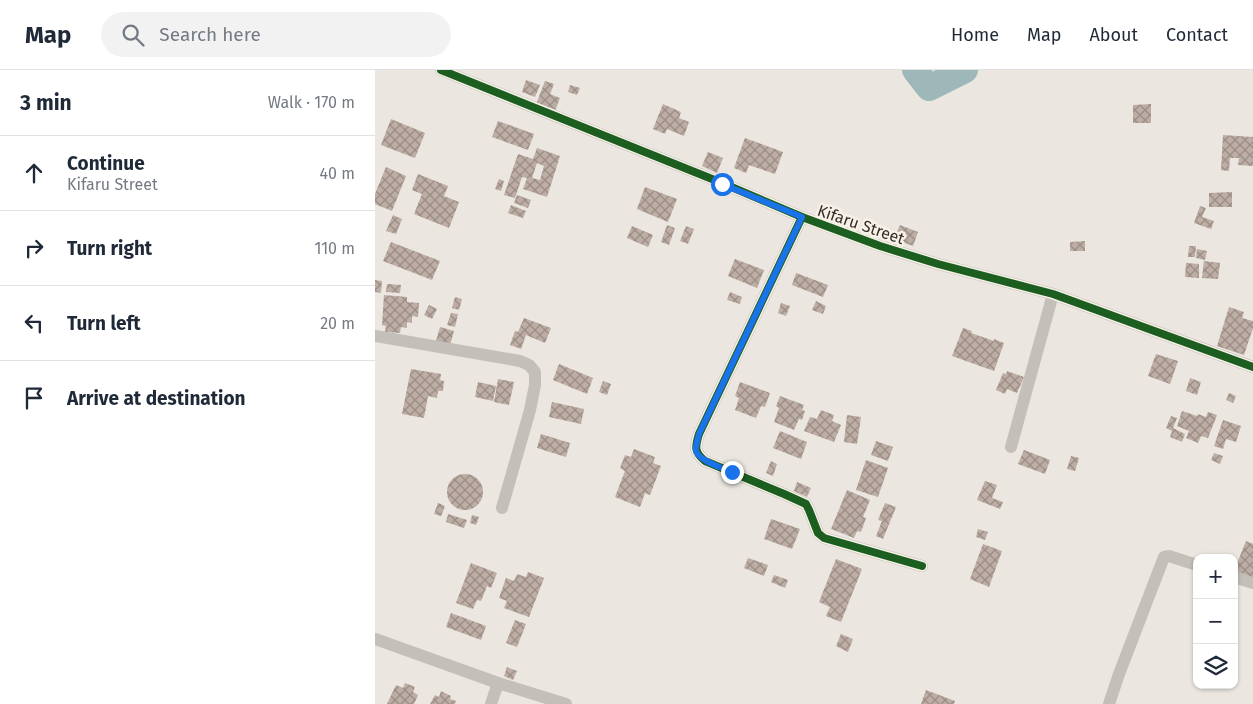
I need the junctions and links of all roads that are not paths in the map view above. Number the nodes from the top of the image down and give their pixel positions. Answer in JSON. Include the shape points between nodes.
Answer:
{"nodes":[{"id":1,"x":441,"y":70,"type":"edge"},
{"id":2,"x":802,"y":217,"type":"junction"},
{"id":3,"x":1053,"y":294,"type":"junction"},
{"id":4,"x":375,"y":336,"type":"edge"},
{"id":5,"x":1253,"y":367,"type":"edge"},
{"id":6,"x":1011,"y":447,"type":"dead end"},
{"id":7,"x":502,"y":508,"type":"dead end"},
{"id":8,"x":1193,"y":564,"type":"edge"},
{"id":9,"x":922,"y":566,"type":"dead end"},
{"id":10,"x":1238,"y":578,"type":"edge"},
{"id":11,"x":1253,"y":583,"type":"edge"},
{"id":12,"x":375,"y":639,"type":"edge"},
{"id":13,"x":498,"y":683,"type":"junction"},
{"id":14,"x":491,"y":704,"type":"edge"},
{"id":15,"x":567,"y":704,"type":"edge"},
{"id":16,"x":1109,"y":704,"type":"edge"}],
"edges":[{"from":1,"to":2,"type":"street","name":"Kifaru Street"},
{"from":2,"to":3,"type":"street","name":"Kifaru Street","via":[[938,264]]},
{"from":2,"to":9,"type":"street","via":[[699,434],[696,450],[705,461],[805,504],[818,533],[824,538]]},
{"from":3,"to":5,"type":"street","name":"Kifaru Street"},
{"from":3,"to":6,"type":"street"},
{"from":4,"to":7,"type":"street","via":[[520,361],[535,372],[530,410]]},
{"from":8,"to":16,"type":"street","via":[[1164,557]]},
{"from":10,"to":11,"type":"street"},
{"from":12,"to":13,"type":"street"},
{"from":13,"to":14,"type":"street"},
{"from":13,"to":15,"type":"street"}]}
